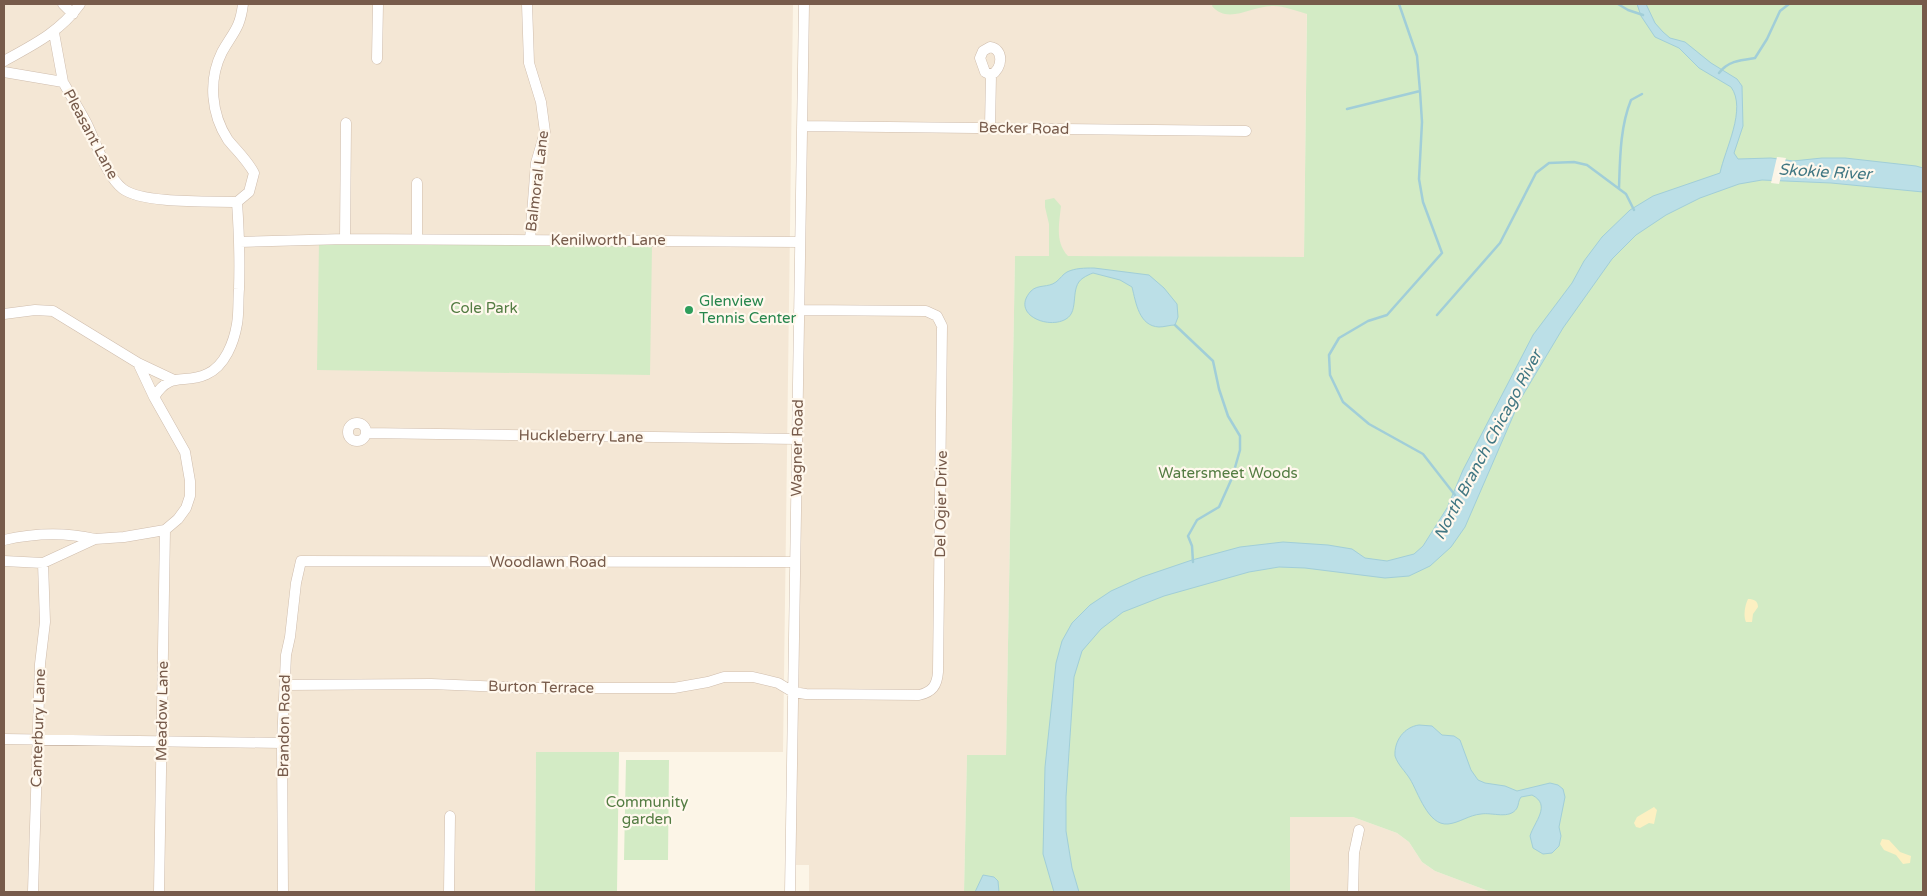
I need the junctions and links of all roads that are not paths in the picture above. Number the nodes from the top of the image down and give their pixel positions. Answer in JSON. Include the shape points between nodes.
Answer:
{"nodes":[{"id":1,"x":63,"y":4,"type":"edge"},
{"id":2,"x":80,"y":4,"type":"edge"},
{"id":3,"x":243,"y":4,"type":"edge"},
{"id":4,"x":378,"y":4,"type":"edge"},
{"id":5,"x":527,"y":4,"type":"edge"},
{"id":6,"x":804,"y":4,"type":"edge"},
{"id":7,"x":73,"y":14,"type":"junction"},
{"id":8,"x":54,"y":33,"type":"junction"},
{"id":9,"x":377,"y":59,"type":"dead end"},
{"id":10,"x":4,"y":61,"type":"edge"},
{"id":11,"x":4,"y":72,"type":"edge"},
{"id":12,"x":991,"y":75,"type":"dead end"},
{"id":13,"x":63,"y":82,"type":"junction"},
{"id":14,"x":346,"y":123,"type":"dead end"},
{"id":15,"x":802,"y":126,"type":"junction"},
{"id":16,"x":990,"y":127,"type":"junction"},
{"id":17,"x":1246,"y":131,"type":"dead end"},
{"id":18,"x":417,"y":183,"type":"dead end"},
{"id":19,"x":237,"y":202,"type":"junction"},
{"id":20,"x":345,"y":239,"type":"junction"},
{"id":21,"x":417,"y":239,"type":"junction"},
{"id":22,"x":530,"y":240,"type":"junction"},
{"id":23,"x":240,"y":242,"type":"junction"},
{"id":24,"x":800,"y":242,"type":"junction"},
{"id":25,"x":799,"y":310,"type":"junction"},
{"id":26,"x":4,"y":314,"type":"edge"},
{"id":27,"x":138,"y":363,"type":"junction"},
{"id":28,"x":174,"y":380,"type":"junction"},
{"id":29,"x":154,"y":397,"type":"junction"},
{"id":30,"x":366,"y":433,"type":"dead end"},
{"id":31,"x":797,"y":439,"type":"junction"},
{"id":32,"x":165,"y":530,"type":"junction"},
{"id":33,"x":95,"y":539,"type":"junction"},
{"id":34,"x":4,"y":540,"type":"edge"},
{"id":35,"x":4,"y":560,"type":"edge"},
{"id":36,"x":301,"y":561,"type":"joint"},
{"id":37,"x":795,"y":562,"type":"junction"},
{"id":38,"x":43,"y":563,"type":"junction"},
{"id":39,"x":284,"y":684,"type":"junction"},
{"id":40,"x":793,"y":692,"type":"junction"},
{"id":41,"x":4,"y":739,"type":"edge"},
{"id":42,"x":37,"y":739,"type":"junction"},
{"id":43,"x":162,"y":740,"type":"junction"},
{"id":44,"x":282,"y":743,"type":"junction"},
{"id":45,"x":450,"y":816,"type":"dead end"},
{"id":46,"x":1358,"y":830,"type":"dead end"},
{"id":47,"x":33,"y":892,"type":"edge"},
{"id":48,"x":159,"y":892,"type":"edge"},
{"id":49,"x":283,"y":892,"type":"edge"},
{"id":50,"x":449,"y":892,"type":"edge"},
{"id":51,"x":790,"y":892,"type":"edge"},
{"id":52,"x":1353,"y":892,"type":"edge"}],
"edges":[{"from":1,"to":7,"type":"street"},
{"from":2,"to":7,"type":"street"},
{"from":3,"to":19,"type":"street","via":[[234,36],[222,52],[216,68],[213,86],[215,115],[254,173],[249,192]]},
{"from":4,"to":9,"type":"street"},
{"from":5,"to":22,"type":"street","name":"Balmoral Lane","via":[[528,63],[541,102],[545,132],[536,163]]},
{"from":6,"to":15,"type":"street","name":"Wagner Road"},
{"from":7,"to":8,"type":"street"},
{"from":8,"to":10,"type":"street"},
{"from":8,"to":13,"type":"street"},
{"from":11,"to":13,"type":"street","name":"Pleasant Lane"},
{"from":12,"to":16,"type":"street"},
{"from":13,"to":19,"type":"street","name":"Pleasant Lane","via":[[110,173],[124,190],[137,196]]},
{"from":14,"to":20,"type":"street"},
{"from":15,"to":16,"type":"street","name":"Becker Road"},
{"from":15,"to":24,"type":"street","name":"Wagner Road"},
{"from":16,"to":17,"type":"street","name":"Becker Road"},
{"from":18,"to":21,"type":"street"},
{"from":19,"to":23,"type":"street"},
{"from":20,"to":21,"type":"street","name":"Kenilworth Lane"},
{"from":20,"to":23,"type":"street","name":"Kenilworth Lane"},
{"from":21,"to":22,"type":"street","name":"Kenilworth Lane"},
{"from":22,"to":24,"type":"street","name":"Kenilworth Lane"},
{"from":23,"to":28,"type":"street","via":[[237,323],[227,354],[207,374]]},
{"from":24,"to":25,"type":"street","name":"Wagner Road"},
{"from":25,"to":31,"type":"street","name":"Wagner Road"},
{"from":25,"to":40,"type":"street","name":"Del Ogier Drive","via":[[926,311],[940,320],[943,333],[938,672],[936,686],[919,695]]},
{"from":26,"to":27,"type":"street","via":[[53,311]]},
{"from":27,"to":28,"type":"street"},
{"from":27,"to":29,"type":"street"},
{"from":28,"to":29,"type":"street","via":[[164,384]]},
{"from":29,"to":32,"type":"street","via":[[184,452],[190,481],[186,508]]},
{"from":30,"to":31,"type":"street","name":"Huckleberry Lane"},
{"from":31,"to":37,"type":"street","name":"Wagner Road"},
{"from":32,"to":33,"type":"street"},
{"from":32,"to":43,"type":"street","name":"Meadow Lane"},
{"from":33,"to":34,"type":"street","via":[[61,534]]},
{"from":33,"to":38,"type":"street"},
{"from":35,"to":38,"type":"street"},
{"from":36,"to":37,"type":"street","name":"Woodlawn Road"},
{"from":36,"to":39,"type":"street","name":"Brandon Road"},
{"from":37,"to":40,"type":"street","name":"Wagner Road"},
{"from":38,"to":42,"type":"street","name":"Canterbury Lane","via":[[45,622]]},
{"from":39,"to":40,"type":"street","name":"Burton Terrace","via":[[674,688],[724,677],[753,677],[778,683]]},
{"from":39,"to":44,"type":"street","name":"Brandon Road"},
{"from":40,"to":51,"type":"street","name":"Wagner Road"},
{"from":41,"to":42,"type":"street"},
{"from":42,"to":43,"type":"street"},
{"from":42,"to":47,"type":"street","name":"Canterbury Lane"},
{"from":43,"to":44,"type":"street"},
{"from":43,"to":48,"type":"street","name":"Meadow Lane"},
{"from":44,"to":49,"type":"street","name":"Brandon Road"},
{"from":45,"to":50,"type":"street"},
{"from":46,"to":52,"type":"street"}]}
